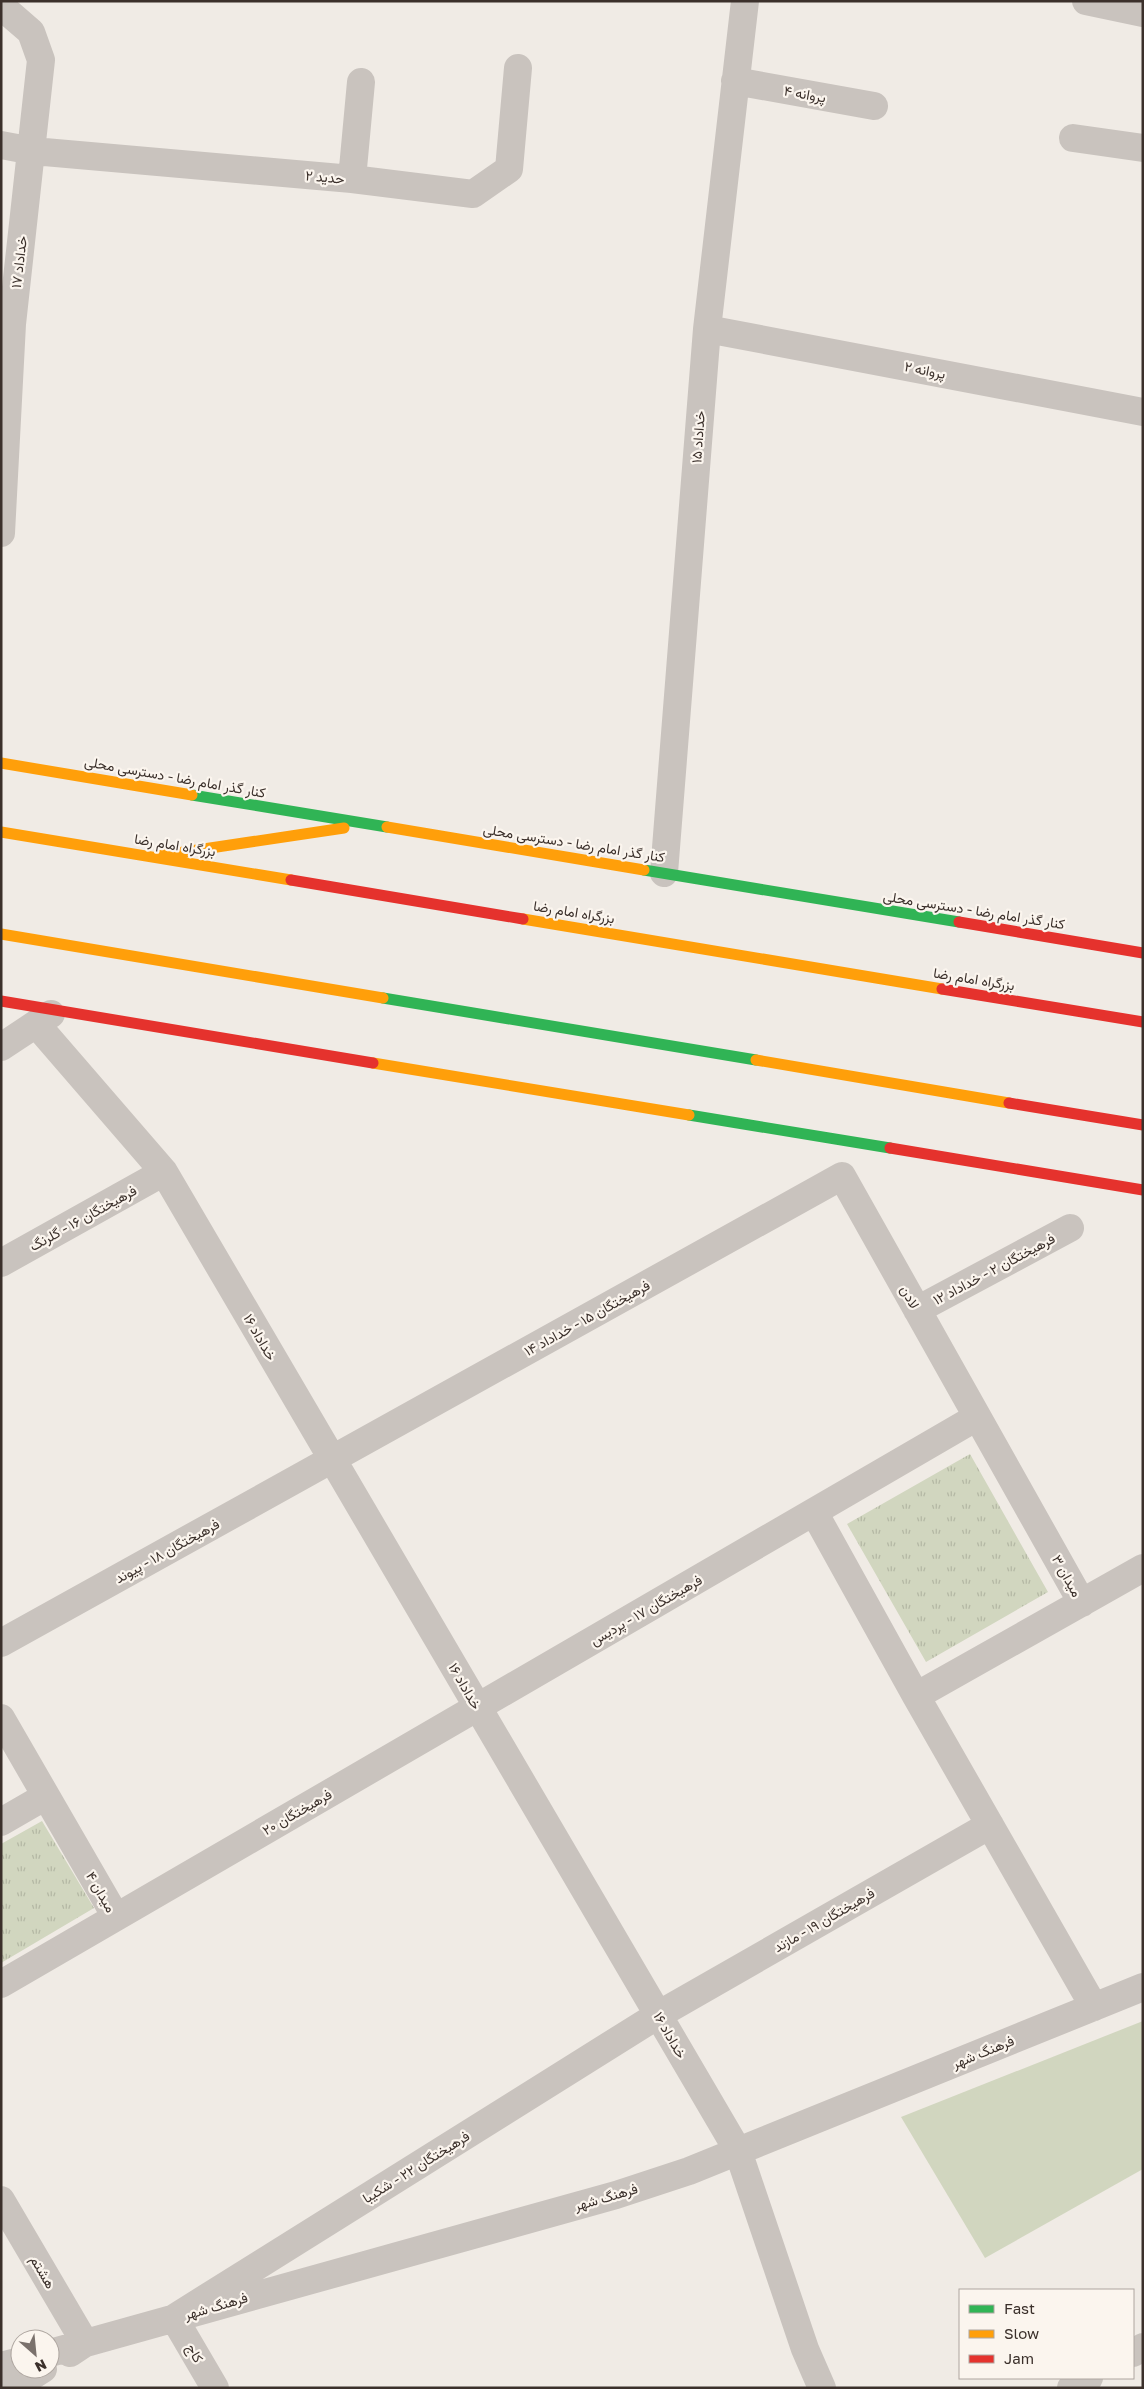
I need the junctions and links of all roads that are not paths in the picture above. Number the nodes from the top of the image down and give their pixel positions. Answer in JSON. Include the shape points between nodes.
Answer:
{"nodes":[{"id":1,"x":745,"y":1,"type":"edge"},
{"id":2,"x":1086,"y":1,"type":"edge"},
{"id":3,"x":1,"y":6,"type":"edge"},
{"id":4,"x":1143,"y":13,"type":"edge"},
{"id":5,"x":518,"y":68,"type":"dead end"},
{"id":6,"x":736,"y":81,"type":"junction"},
{"id":7,"x":362,"y":82,"type":"dead end"},
{"id":8,"x":874,"y":106,"type":"dead end"},
{"id":9,"x":1073,"y":138,"type":"dead end"},
{"id":10,"x":1,"y":145,"type":"edge"},
{"id":11,"x":1143,"y":148,"type":"edge"},
{"id":12,"x":33,"y":151,"type":"junction"},
{"id":13,"x":352,"y":179,"type":"junction"},
{"id":14,"x":6,"y":324,"type":"edge"},
{"id":15,"x":707,"y":329,"type":"junction"},
{"id":16,"x":1143,"y":412,"type":"edge"},
{"id":17,"x":1,"y":533,"type":"edge"},
{"id":18,"x":1,"y":763,"type":"edge"},
{"id":19,"x":368,"y":824,"type":"junction"},
{"id":20,"x":1,"y":832,"type":"edge"},
{"id":21,"x":151,"y":856,"type":"junction"},
{"id":22,"x":664,"y":873,"type":"junction"},
{"id":23,"x":1,"y":934,"type":"edge"},
{"id":24,"x":1143,"y":953,"type":"edge"},
{"id":25,"x":1,"y":1001,"type":"edge"},
{"id":26,"x":47,"y":1018,"type":"junction"},
{"id":27,"x":1143,"y":1022,"type":"edge"},
{"id":28,"x":1,"y":1047,"type":"edge"},
{"id":29,"x":1143,"y":1124,"type":"edge"},
{"id":30,"x":164,"y":1172,"type":"junction"},
{"id":31,"x":842,"y":1176,"type":"joint"},
{"id":32,"x":1142,"y":1190,"type":"edge"},
{"id":33,"x":1070,"y":1228,"type":"dead end"},
{"id":34,"x":1,"y":1263,"type":"edge"},
{"id":35,"x":917,"y":1310,"type":"junction"},
{"id":36,"x":977,"y":1417,"type":"junction"},
{"id":37,"x":332,"y":1460,"type":"junction"},
{"id":38,"x":814,"y":1512,"type":"junction"},
{"id":39,"x":1143,"y":1568,"type":"edge"},
{"id":40,"x":1082,"y":1603,"type":"junction"},
{"id":41,"x":1,"y":1643,"type":"edge"},
{"id":42,"x":916,"y":1696,"type":"junction"},
{"id":43,"x":478,"y":1707,"type":"junction"},
{"id":44,"x":1,"y":1718,"type":"edge"},
{"id":45,"x":46,"y":1796,"type":"junction"},
{"id":46,"x":1,"y":1822,"type":"edge"},
{"id":47,"x":990,"y":1825,"type":"junction"},
{"id":48,"x":116,"y":1917,"type":"junction"},
{"id":49,"x":1,"y":1984,"type":"edge"},
{"id":50,"x":1143,"y":1987,"type":"edge"},
{"id":51,"x":1094,"y":2007,"type":"junction"},
{"id":52,"x":658,"y":2015,"type":"junction"},
{"id":53,"x":738,"y":2151,"type":"junction"},
{"id":54,"x":1,"y":2200,"type":"edge"},
{"id":55,"x":174,"y":2318,"type":"junction"},
{"id":56,"x":85,"y":2343,"type":"junction"},
{"id":57,"x":60,"y":2349,"type":"edge"},
{"id":58,"x":60,"y":2359,"type":"edge"},
{"id":59,"x":27,"y":2379,"type":"edge"},
{"id":60,"x":1086,"y":2379,"type":"edge"},
{"id":61,"x":13,"y":2388,"type":"edge"},
{"id":62,"x":215,"y":2388,"type":"edge"},
{"id":63,"x":822,"y":2388,"type":"edge"},
{"id":64,"x":1071,"y":2388,"type":"edge"}],
"edges":[{"from":1,"to":6,"type":"street","name":"خداداد ۱۵"},
{"from":2,"to":4,"type":"street"},
{"from":3,"to":12,"type":"street","name":"خداداد ۱۷","via":[[31,32],[41,60]]},
{"from":5,"to":13,"type":"street","name":"حدید ۲","via":[[509,169],[473,194]]},
{"from":6,"to":8,"type":"street","name":"پروانه ۴"},
{"from":6,"to":15,"type":"street","name":"خداداد ۱۵"},
{"from":7,"to":13,"type":"street"},
{"from":9,"to":11,"type":"street"},
{"from":10,"to":12,"type":"street","name":"حدید ۲"},
{"from":12,"to":13,"type":"street","name":"حدید ۲"},
{"from":12,"to":14,"type":"street","name":"خداداد ۱۷"},
{"from":14,"to":17,"type":"street","name":"خداداد ۱۷"},
{"from":15,"to":16,"type":"street","name":"پروانه ۲"},
{"from":15,"to":22,"type":"street","name":"خداداد ۱۵"},
{"from":18,"to":19,"type":"main road","name":"کنار گذر امام رضا - دسترسی محلی"},
{"from":19,"to":21,"type":"main road"},
{"from":19,"to":22,"type":"main road","name":"کنار گذر امام رضا - دسترسی محلی"},
{"from":20,"to":21,"type":"main road","name":"بزرگراه امام رضا"},
{"from":21,"to":27,"type":"main road","name":"بزرگراه امام رضا"},
{"from":22,"to":24,"type":"main road","name":"کنار گذر امام رضا - دسترسی محلی"},
{"from":23,"to":29,"type":"main road"},
{"from":25,"to":26,"type":"main road"},
{"from":26,"to":28,"type":"street"},
{"from":26,"to":30,"type":"street","name":"خداداد ۱۶"},
{"from":26,"to":32,"type":"main road"},
{"from":30,"to":34,"type":"street","name":"فرهیختگان ۱۶ - گلرنگ"},
{"from":30,"to":37,"type":"street","name":"خداداد ۱۶"},
{"from":31,"to":35,"type":"street","name":"لادن"},
{"from":31,"to":37,"type":"street","name":"فرهیختگان ۱۵ - خداداد ۱۴"},
{"from":33,"to":35,"type":"street","name":"فرهیختگان ۲ - خداداد ۱۲"},
{"from":35,"to":36,"type":"street","name":"لادن"},
{"from":36,"to":38,"type":"street"},
{"from":36,"to":40,"type":"street","name":"میدان ۳"},
{"from":37,"to":41,"type":"street","name":"فرهیختگان ۱۸ - پیوند"},
{"from":37,"to":43,"type":"street","name":"خداداد ۱۶"},
{"from":38,"to":42,"type":"street"},
{"from":38,"to":43,"type":"street","name":"فرهیختگان ۱۷ - پردیس"},
{"from":39,"to":40,"type":"street"},
{"from":40,"to":42,"type":"street","name":"میدان ۳"},
{"from":42,"to":47,"type":"street"},
{"from":43,"to":48,"type":"street","name":"فرهیختگان ۲۰"},
{"from":43,"to":52,"type":"street","name":"خداداد ۱۶"},
{"from":44,"to":45,"type":"street","name":"میدان ۴"},
{"from":45,"to":46,"type":"street"},
{"from":45,"to":48,"type":"street","name":"میدان ۴"},
{"from":47,"to":51,"type":"street"},
{"from":47,"to":52,"type":"street","name":"فرهیختگان ۱۹ - مازند"},
{"from":48,"to":49,"type":"street","name":"میدان ۴"},
{"from":50,"to":51,"type":"street","name":"فرهنگ شهر"},
{"from":51,"to":53,"type":"street","name":"فرهنگ شهر"},
{"from":52,"to":53,"type":"street","name":"خداداد ۱۶"},
{"from":52,"to":55,"type":"street","name":"فرهیختگان ۲۲ - شکیبا"},
{"from":53,"to":55,"type":"street","name":"فرهنگ شهر","via":[[616,2195]]},
{"from":53,"to":63,"type":"street","name":"خداداد ۱۶","via":[[805,2349]]},
{"from":54,"to":56,"type":"street","name":"هشتم"},
{"from":55,"to":56,"type":"street","name":"فرهنگ شهر"},
{"from":55,"to":62,"type":"street","name":"کاج"},
{"from":56,"to":57,"type":"street","name":"فرهنگ شهر"},
{"from":56,"to":58,"type":"street"},
{"from":59,"to":61,"type":"street"},
{"from":60,"to":64,"type":"street"}]}
